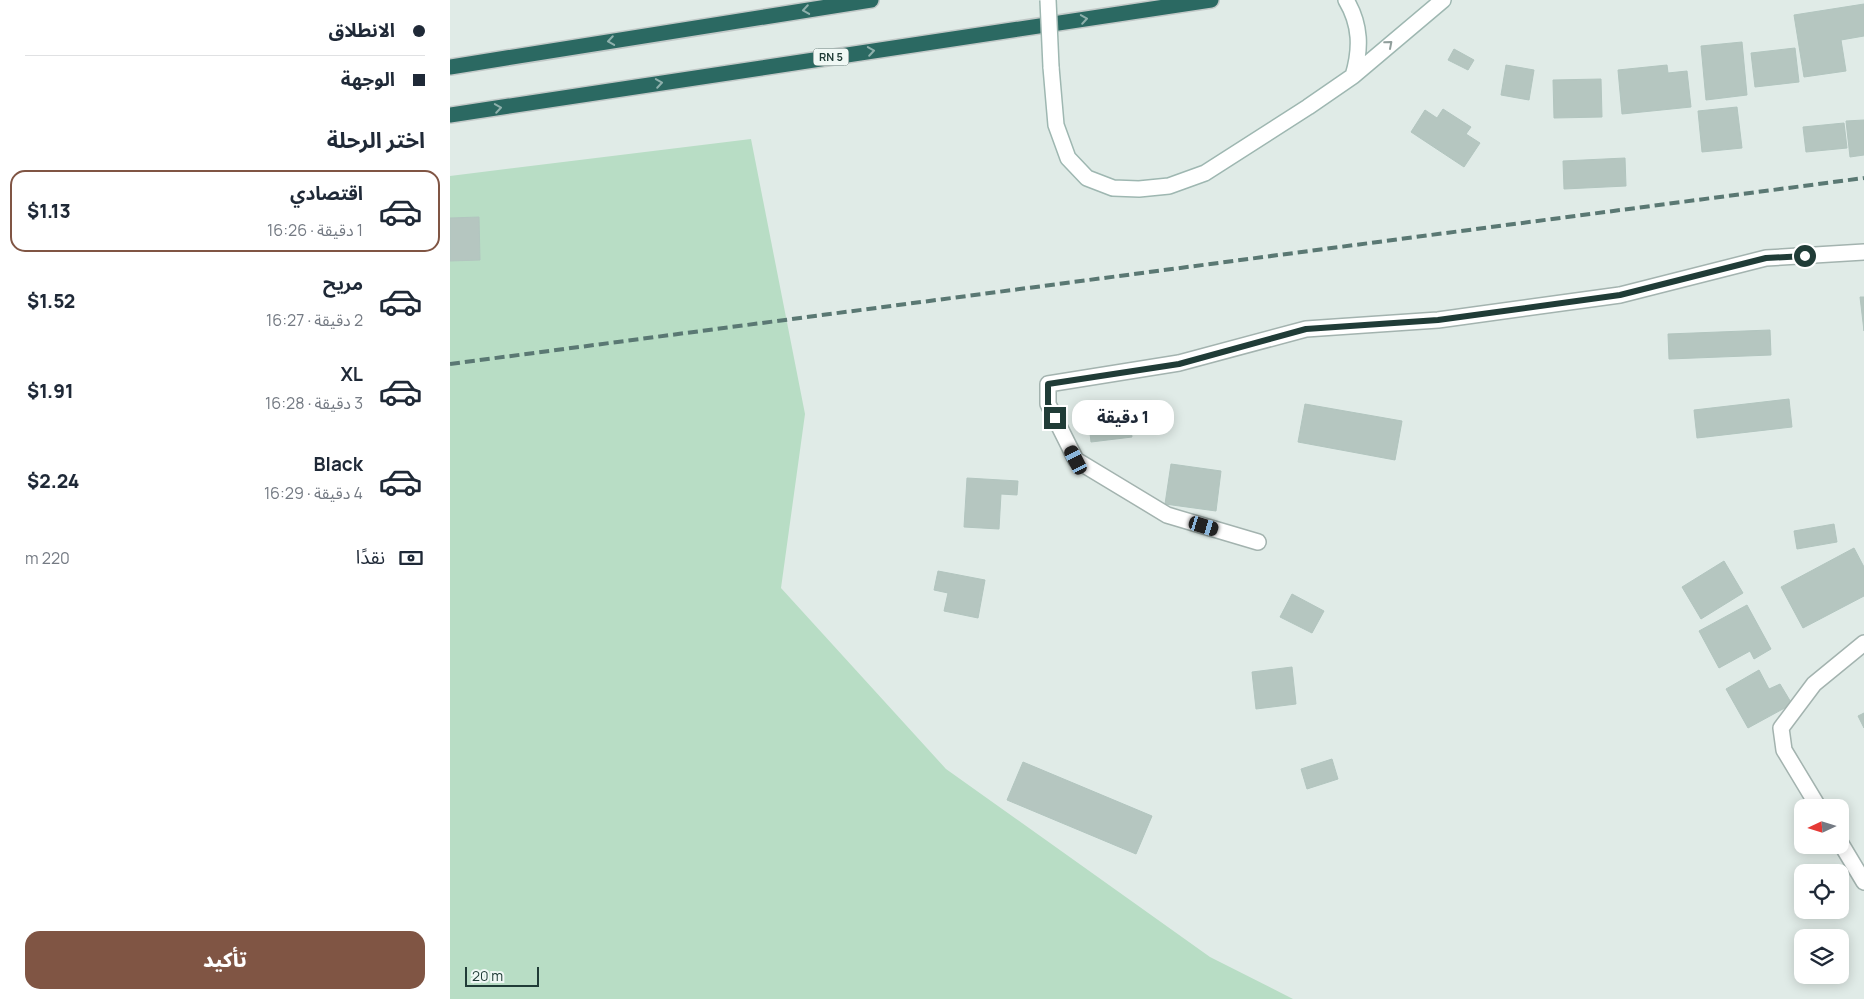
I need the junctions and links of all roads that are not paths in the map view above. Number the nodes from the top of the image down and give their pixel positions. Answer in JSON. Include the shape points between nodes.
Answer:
{"nodes":[{"id":1,"x":871,"y":0,"type":"edge"},
{"id":2,"x":1048,"y":0,"type":"edge"},
{"id":3,"x":1212,"y":0,"type":"edge"},
{"id":4,"x":1346,"y":0,"type":"edge"},
{"id":5,"x":1443,"y":0,"type":"edge"},
{"id":6,"x":450,"y":67,"type":"edge"},
{"id":7,"x":1353,"y":76,"type":"junction"},
{"id":8,"x":450,"y":115,"type":"edge"},
{"id":9,"x":1864,"y":252,"type":"edge"},
{"id":10,"x":1258,"y":542,"type":"dead end"},
{"id":11,"x":1864,"y":643,"type":"edge"},
{"id":12,"x":1814,"y":799,"type":"edge"},
{"id":13,"x":1847,"y":854,"type":"edge"},
{"id":14,"x":1864,"y":882,"type":"edge"}],
"edges":[{"from":1,"to":6,"type":"highway","one_way":true},
{"from":2,"to":7,"type":"street","bridge":true,"via":[[1056,125],[1068,158],[1087,178],[1113,188],[1169,186],[1205,173]]},
{"from":8,"to":3,"type":"highway","number":"RN 5","one_way":true},
{"from":4,"to":7,"type":"street","via":[[1357,25],[1359,42]]},
{"from":7,"to":5,"type":"street","one_way":true},
{"from":9,"to":10,"type":"street","via":[[1766,258],[1620,295],[1438,320],[1306,329],[1179,364],[1048,384],[1048,404],[1076,460],[1168,515]]},
{"from":11,"to":12,"type":"street","via":[[1814,684],[1781,728],[1784,750]]},
{"from":13,"to":14,"type":"street"}]}
